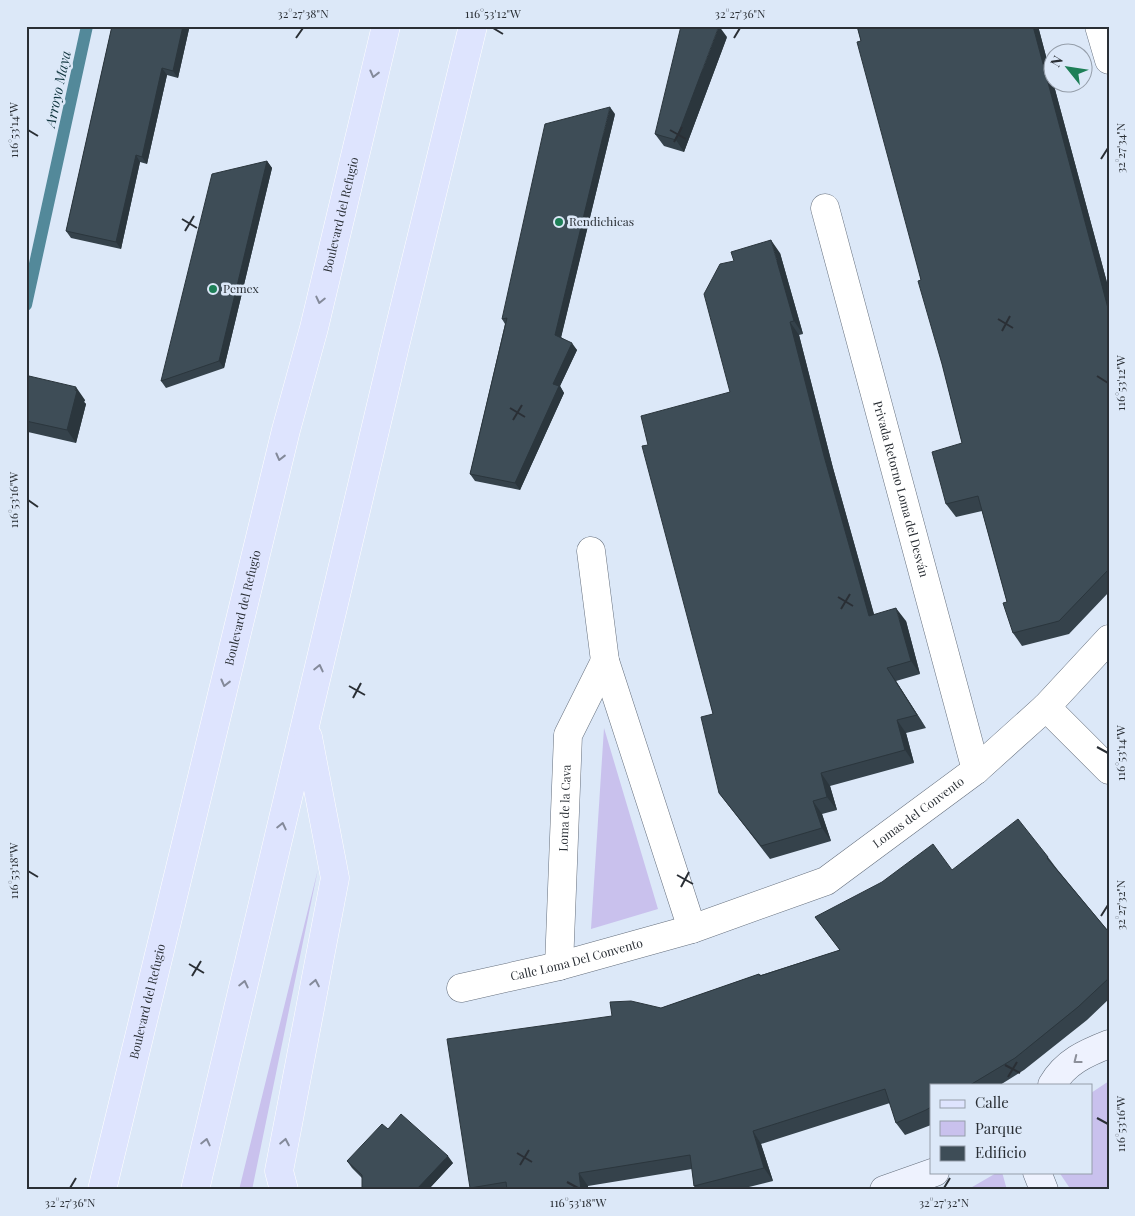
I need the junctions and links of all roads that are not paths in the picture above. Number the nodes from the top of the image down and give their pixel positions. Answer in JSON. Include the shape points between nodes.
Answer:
{"nodes":[{"id":1,"x":386,"y":26,"type":"edge"},
{"id":2,"x":473,"y":26,"type":"edge"},
{"id":3,"x":1099,"y":26,"type":"edge"},
{"id":4,"x":1109,"y":60,"type":"edge"},
{"id":5,"x":825,"y":208,"type":"dead end"},
{"id":6,"x":591,"y":551,"type":"dead end"},
{"id":7,"x":1109,"y":639,"type":"edge"},
{"id":8,"x":605,"y":661,"type":"junction"},
{"id":9,"x":1046,"y":707,"type":"junction"},
{"id":10,"x":306,"y":728,"type":"junction"},
{"id":11,"x":976,"y":770,"type":"junction"},
{"id":12,"x":1109,"y":770,"type":"edge"},
{"id":13,"x":692,"y":929,"type":"junction"},
{"id":14,"x":559,"y":966,"type":"junction"},
{"id":15,"x":461,"y":988,"type":"dead end"},
{"id":16,"x":1109,"y":1044,"type":"edge"},
{"id":17,"x":1053,"y":1084,"type":"edge"},
{"id":18,"x":930,"y":1174,"type":"edge"},
{"id":19,"x":1038,"y":1174,"type":"edge"},
{"id":20,"x":102,"y":1190,"type":"edge"},
{"id":21,"x":195,"y":1190,"type":"edge"},
{"id":22,"x":284,"y":1190,"type":"edge"},
{"id":23,"x":884,"y":1190,"type":"edge"},
{"id":24,"x":1044,"y":1190,"type":"edge"}],
"edges":[{"from":1,"to":20,"type":"main road","name":"Boulevard del Refugio","one_way":true},
{"from":10,"to":2,"type":"main road","one_way":true},
{"from":3,"to":4,"type":"street"},
{"from":5,"to":11,"type":"street","name":"Privada Retorno Loma del Desván"},
{"from":6,"to":8,"type":"street"},
{"from":7,"to":9,"type":"street","name":"Lomas del Convento"},
{"from":8,"to":13,"type":"street"},
{"from":8,"to":14,"type":"street","name":"Loma de la Cava","via":[[568,735]]},
{"from":9,"to":11,"type":"street","name":"Lomas del Convento"},
{"from":9,"to":12,"type":"street"},
{"from":21,"to":10,"type":"main road","one_way":true},
{"from":22,"to":10,"type":"main road","one_way":true,"via":[[279,1172],[335,878]]},
{"from":11,"to":13,"type":"street","name":"Lomas del Convento","via":[[826,880]]},
{"from":13,"to":14,"type":"street","name":"Calle Loma Del Convento"},
{"from":14,"to":15,"type":"street","name":"Calle Loma Del Convento"},
{"from":16,"to":17,"type":"street","one_way":true,"via":[[1080,1056]]},
{"from":18,"to":23,"type":"street"},
{"from":19,"to":24,"type":"street"}]}
